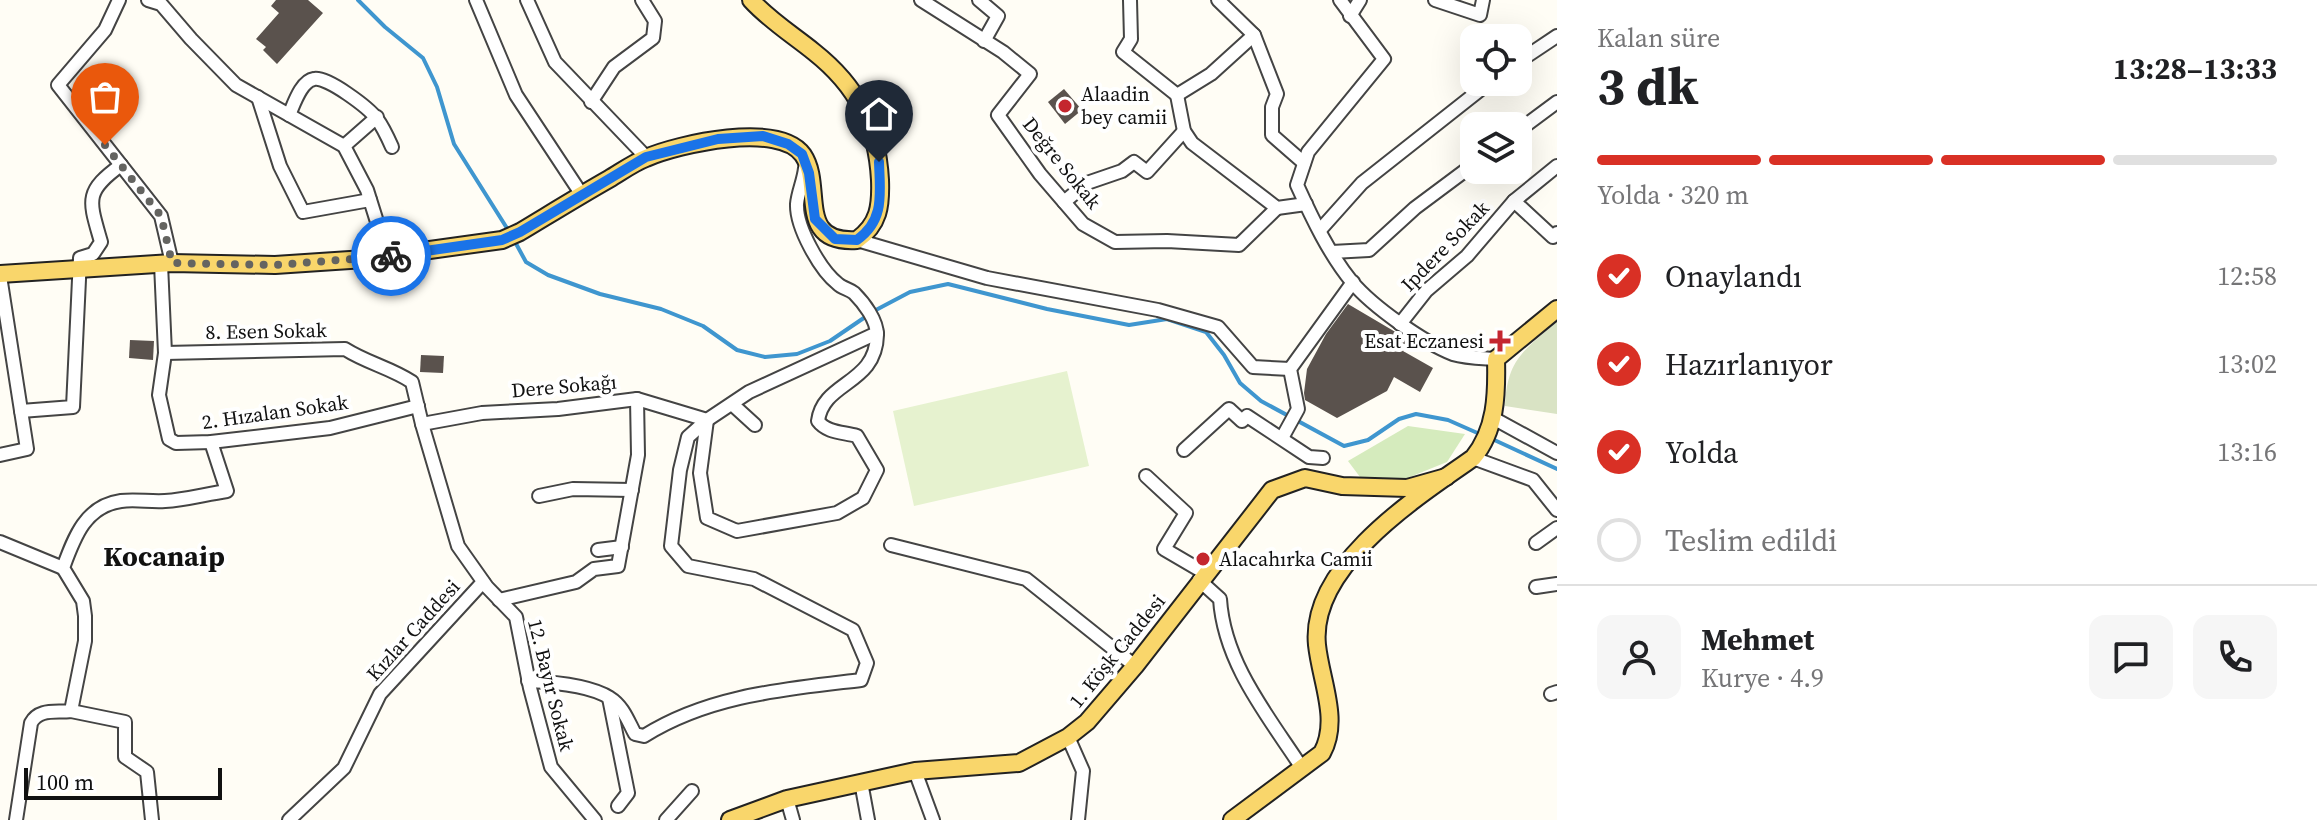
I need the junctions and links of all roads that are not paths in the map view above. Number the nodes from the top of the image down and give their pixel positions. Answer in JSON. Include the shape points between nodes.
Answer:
{"nodes":[{"id":1,"x":119,"y":0,"type":"edge"},
{"id":2,"x":148,"y":0,"type":"edge"},
{"id":3,"x":476,"y":0,"type":"edge"},
{"id":4,"x":527,"y":0,"type":"edge"},
{"id":5,"x":642,"y":0,"type":"edge"},
{"id":6,"x":751,"y":0,"type":"edge"},
{"id":7,"x":921,"y":0,"type":"edge"},
{"id":8,"x":979,"y":0,"type":"edge"},
{"id":9,"x":1130,"y":0,"type":"edge"},
{"id":10,"x":1218,"y":0,"type":"edge"},
{"id":11,"x":1340,"y":0,"type":"edge"},
{"id":12,"x":1360,"y":0,"type":"edge"},
{"id":13,"x":1435,"y":0,"type":"edge"},
{"id":14,"x":1483,"y":0,"type":"edge"},
{"id":15,"x":1350,"y":16,"type":"junction"},
{"id":16,"x":1254,"y":35,"type":"junction"},
{"id":17,"x":1557,"y":36,"type":"edge"},
{"id":18,"x":984,"y":41,"type":"junction"},
{"id":19,"x":1532,"y":53,"type":"edge"},
{"id":20,"x":1177,"y":95,"type":"junction"},
{"id":21,"x":1472,"y":96,"type":"edge"},
{"id":22,"x":258,"y":97,"type":"junction"},
{"id":23,"x":591,"y":102,"type":"junction"},
{"id":24,"x":1557,"y":102,"type":"edge"},
{"id":25,"x":289,"y":115,"type":"junction"},
{"id":26,"x":377,"y":117,"type":"junction"},
{"id":27,"x":1532,"y":121,"type":"edge"},
{"id":28,"x":1184,"y":131,"type":"junction"},
{"id":29,"x":344,"y":146,"type":"junction"},
{"id":30,"x":392,"y":147,"type":"dead end"},
{"id":31,"x":646,"y":157,"type":"junction"},
{"id":32,"x":1304,"y":163,"type":"junction"},
{"id":33,"x":806,"y":164,"type":"junction"},
{"id":34,"x":121,"y":165,"type":"junction"},
{"id":35,"x":1557,"y":166,"type":"edge"},
{"id":36,"x":1460,"y":174,"type":"edge"},
{"id":37,"x":582,"y":195,"type":"junction"},
{"id":38,"x":370,"y":200,"type":"junction"},
{"id":39,"x":1514,"y":201,"type":"junction"},
{"id":40,"x":1064,"y":202,"type":"junction"},
{"id":41,"x":1306,"y":204,"type":"junction"},
{"id":42,"x":1277,"y":208,"type":"junction"},
{"id":43,"x":1320,"y":230,"type":"junction"},
{"id":44,"x":1557,"y":233,"type":"edge"},
{"id":45,"x":857,"y":240,"type":"junction"},
{"id":46,"x":1332,"y":252,"type":"junction"},
{"id":47,"x":388,"y":257,"type":"junction"},
{"id":48,"x":166,"y":264,"type":"junction"},
{"id":49,"x":78,"y":268,"type":"junction"},
{"id":50,"x":0,"y":275,"type":"edge"},
{"id":51,"x":1353,"y":282,"type":"junction"},
{"id":52,"x":1557,"y":309,"type":"edge"},
{"id":53,"x":873,"y":322,"type":"junction"},
{"id":54,"x":1400,"y":324,"type":"junction"},
{"id":55,"x":165,"y":353,"type":"junction"},
{"id":56,"x":1496,"y":359,"type":"junction"},
{"id":57,"x":1290,"y":369,"type":"junction"},
{"id":58,"x":637,"y":399,"type":"junction"},
{"id":59,"x":732,"y":404,"type":"junction"},
{"id":60,"x":418,"y":406,"type":"junction"},
{"id":61,"x":21,"y":411,"type":"junction"},
{"id":62,"x":1493,"y":418,"type":"junction"},
{"id":63,"x":707,"y":420,"type":"junction"},
{"id":64,"x":422,"y":424,"type":"junction"},
{"id":65,"x":755,"y":425,"type":"dead end"},
{"id":66,"x":1284,"y":434,"type":"junction"},
{"id":67,"x":211,"y":442,"type":"junction"},
{"id":68,"x":1184,"y":450,"type":"dead end"},
{"id":69,"x":1478,"y":452,"type":"junction"},
{"id":70,"x":1557,"y":453,"type":"edge"},
{"id":71,"x":0,"y":455,"type":"edge"},
{"id":72,"x":1323,"y":458,"type":"dead end"},
{"id":73,"x":1146,"y":476,"type":"dead end"},
{"id":74,"x":1446,"y":477,"type":"junction"},
{"id":75,"x":632,"y":490,"type":"junction"},
{"id":76,"x":539,"y":496,"type":"dead end"},
{"id":77,"x":1557,"y":510,"type":"edge"},
{"id":78,"x":1557,"y":528,"type":"edge"},
{"id":79,"x":0,"y":542,"type":"edge"},
{"id":80,"x":1536,"y":543,"type":"dead end"},
{"id":81,"x":891,"y":545,"type":"dead end"},
{"id":82,"x":622,"y":547,"type":"junction"},
{"id":83,"x":598,"y":550,"type":"dead end"},
{"id":84,"x":63,"y":568,"type":"junction"},
{"id":85,"x":1202,"y":576,"type":"junction"},
{"id":86,"x":483,"y":582,"type":"junction"},
{"id":87,"x":1557,"y":584,"type":"edge"},
{"id":88,"x":1536,"y":587,"type":"dead end"},
{"id":89,"x":499,"y":600,"type":"junction"},
{"id":90,"x":1135,"y":666,"type":"junction"},
{"id":91,"x":528,"y":681,"type":"junction"},
{"id":92,"x":609,"y":697,"type":"junction"},
{"id":93,"x":71,"y":711,"type":"junction"},
{"id":94,"x":1068,"y":737,"type":"junction"},
{"id":95,"x":1302,"y":768,"type":"junction"},
{"id":96,"x":915,"y":771,"type":"junction"},
{"id":97,"x":861,"y":782,"type":"junction"},
{"id":98,"x":692,"y":791,"type":"dead end"},
{"id":99,"x":787,"y":799,"type":"junction"},
{"id":100,"x":618,"y":806,"type":"dead end"},
{"id":101,"x":16,"y":820,"type":"edge"},
{"id":102,"x":152,"y":820,"type":"edge"},
{"id":103,"x":289,"y":820,"type":"edge"},
{"id":104,"x":595,"y":820,"type":"edge"},
{"id":105,"x":666,"y":820,"type":"edge"},
{"id":106,"x":730,"y":820,"type":"edge"},
{"id":107,"x":793,"y":820,"type":"edge"},
{"id":108,"x":868,"y":820,"type":"edge"},
{"id":109,"x":933,"y":820,"type":"edge"},
{"id":110,"x":1078,"y":820,"type":"edge"},
{"id":111,"x":1232,"y":820,"type":"edge"}],
"edges":[{"from":1,"to":34,"type":"street","name":"2. Hızalan Sokak","via":[[105,30],[58,85]]},
{"from":2,"to":22,"type":"street","via":[[161,4],[236,85]]},
{"from":3,"to":37,"type":"street","via":[[516,95]]},
{"from":4,"to":23,"type":"street","via":[[555,62]]},
{"from":5,"to":23,"type":"street","via":[[655,21],[653,38],[614,67]]},
{"from":6,"to":45,"type":"main road","via":[[835,70],[871,126],[881,194],[876,223]]},
{"from":7,"to":18,"type":"street"},
{"from":8,"to":18,"type":"street","via":[[998,16]]},
{"from":9,"to":20,"type":"street","via":[[1131,39],[1123,52]]},
{"from":10,"to":16,"type":"street"},
{"from":11,"to":15,"type":"street"},
{"from":12,"to":15,"type":"street"},
{"from":13,"to":14,"type":"street","via":[[1480,15]]},
{"from":15,"to":32,"type":"street","via":[[1384,59]]},
{"from":16,"to":20,"type":"street","via":[[1211,74]]},
{"from":16,"to":32,"type":"street","via":[[1277,94],[1272,135]]},
{"from":17,"to":19,"type":"street"},
{"from":18,"to":40,"type":"street","name":"Değre Sokak","via":[[1030,74],[998,115]]},
{"from":20,"to":28,"type":"street"},
{"from":21,"to":43,"type":"street","via":[[1362,183]]},
{"from":22,"to":25,"type":"street"},
{"from":22,"to":38,"type":"street","via":[[280,166],[303,212]]},
{"from":23,"to":31,"type":"street"},
{"from":24,"to":27,"type":"street"},
{"from":25,"to":26,"type":"street","via":[[313,79],[334,85]]},
{"from":25,"to":29,"type":"street"},
{"from":26,"to":29,"type":"street"},
{"from":26,"to":30,"type":"street"},
{"from":28,"to":40,"type":"street","via":[[1147,172],[1134,162],[1087,183]]},
{"from":28,"to":42,"type":"street","via":[[1192,143]]},
{"from":29,"to":38,"type":"street"},
{"from":31,"to":33,"type":"main road","via":[[718,139],[763,136],[788,144]]},
{"from":31,"to":37,"type":"main road"},
{"from":32,"to":41,"type":"street","via":[[1297,185]]},
{"from":33,"to":45,"type":"main road","via":[[815,219],[835,239]]},
{"from":33,"to":53,"type":"street","via":[[797,204],[801,230],[838,285],[853,291]]},
{"from":34,"to":48,"type":"street","name":"2. Hızalan Sokak","via":[[161,216]]},
{"from":34,"to":49,"type":"street","via":[[93,191],[92,214],[101,242],[93,254],[80,258]]},
{"from":35,"to":39,"type":"street","name":"Ipdere Sokak"},
{"from":36,"to":46,"type":"street","via":[[1369,250]]},
{"from":37,"to":47,"type":"main road","via":[[502,240]]},
{"from":38,"to":47,"type":"street"},
{"from":39,"to":44,"type":"street","via":[[1553,237]]},
{"from":39,"to":54,"type":"street","name":"Ipdere Sokak"},
{"from":40,"to":42,"type":"street","name":"Değre Sokak","via":[[1083,224],[1115,242],[1239,245]]},
{"from":41,"to":42,"type":"street"},
{"from":41,"to":43,"type":"street"},
{"from":43,"to":46,"type":"street"},
{"from":45,"to":57,"type":"street","via":[[987,278],[1158,310],[1218,327],[1253,367]]},
{"from":46,"to":51,"type":"street"},
{"from":47,"to":48,"type":"main road","via":[[275,265]]},
{"from":48,"to":49,"type":"main road"},
{"from":48,"to":55,"type":"street","name":"2. Hızalan Sokak"},
{"from":49,"to":50,"type":"main road"},
{"from":49,"to":61,"type":"street","via":[[73,407]]},
{"from":50,"to":61,"type":"street"},
{"from":51,"to":54,"type":"street"},
{"from":51,"to":57,"type":"street"},
{"from":52,"to":56,"type":"main road"},
{"from":53,"to":59,"type":"street"},
{"from":53,"to":63,"type":"street","via":[[874,357],[869,366],[827,400],[818,421],[823,428],[857,436],[877,470],[863,498],[837,513],[737,531],[707,518],[700,473]]},
{"from":54,"to":56,"type":"street","via":[[1453,354]]},
{"from":55,"to":60,"type":"street","name":"8. Esen Sokak","via":[[345,349],[412,382]]},
{"from":55,"to":67,"type":"street","name":"2. Hızalan Sokak","via":[[159,395],[169,439]]},
{"from":56,"to":62,"type":"main road"},
{"from":57,"to":66,"type":"street","via":[[1298,409]]},
{"from":58,"to":63,"type":"street","name":"Dere Sokağı"},
{"from":58,"to":64,"type":"street","name":"Dere Sokağı"},
{"from":58,"to":75,"type":"street","via":[[638,455]]},
{"from":59,"to":63,"type":"street"},
{"from":59,"to":65,"type":"street"},
{"from":60,"to":64,"type":"street","name":"12. Bayır Sokak"},
{"from":60,"to":67,"type":"street","name":"2. Hızalan Sokak","via":[[330,428]]},
{"from":61,"to":71,"type":"street","via":[[27,449]]},
{"from":62,"to":69,"type":"main road"},
{"from":62,"to":70,"type":"street"},
{"from":63,"to":92,"type":"street","via":[[688,437],[671,546],[688,566],[754,579],[853,630],[867,663],[861,680],[763,692],[679,716],[644,736],[635,734]]},
{"from":64,"to":86,"type":"street","name":"12. Bayır Sokak","via":[[458,546]]},
{"from":66,"to":68,"type":"street","via":[[1247,416],[1242,421],[1229,409]]},
{"from":66,"to":72,"type":"street","via":[[1309,457]]},
{"from":67,"to":84,"type":"street","via":[[227,491],[102,506],[75,536]]},
{"from":69,"to":74,"type":"main road"},
{"from":69,"to":77,"type":"street","via":[[1533,480]]},
{"from":73,"to":85,"type":"street","via":[[1186,513],[1164,549]]},
{"from":74,"to":85,"type":"main road","name":"1. Köşk Caddesi","via":[[1407,488],[1342,486],[1305,478],[1272,490]]},
{"from":74,"to":95,"type":"main road","via":[[1360,546],[1332,586],[1321,609],[1317,641],[1330,739]]},
{"from":75,"to":76,"type":"street","via":[[573,489]]},
{"from":75,"to":82,"type":"street"},
{"from":78,"to":80,"type":"street"},
{"from":79,"to":84,"type":"street"},
{"from":81,"to":90,"type":"street","via":[[1026,579]]},
{"from":82,"to":83,"type":"street"},
{"from":82,"to":89,"type":"street","via":[[618,566]]},
{"from":84,"to":93,"type":"street","via":[[83,601],[85,616]]},
{"from":85,"to":90,"type":"main road","name":"1. Köşk Caddesi"},
{"from":85,"to":95,"type":"street","via":[[1220,599],[1230,652]]},
{"from":86,"to":89,"type":"street","name":"12. Bayır Sokak"},
{"from":86,"to":103,"type":"street","name":"Kızlar Caddesi","via":[[380,694],[344,768]]},
{"from":87,"to":88,"type":"street"},
{"from":89,"to":91,"type":"street","name":"12. Bayır Sokak","via":[[516,617]]},
{"from":90,"to":94,"type":"main road","name":"1. Köşk Caddesi"},
{"from":91,"to":92,"type":"street"},
{"from":91,"to":104,"type":"street","name":"12. Bayır Sokak","via":[[551,767]]},
{"from":92,"to":100,"type":"street","via":[[628,793]]},
{"from":93,"to":101,"type":"street","via":[[34,717]]},
{"from":93,"to":102,"type":"street","via":[[125,722],[125,757],[147,772]]},
{"from":94,"to":96,"type":"main road","name":"1. Köşk Caddesi","via":[[1019,763]]},
{"from":94,"to":110,"type":"street","via":[[1083,771]]},
{"from":95,"to":111,"type":"main road"},
{"from":96,"to":97,"type":"main road","name":"1. Köşk Caddesi"},
{"from":96,"to":109,"type":"street"},
{"from":97,"to":99,"type":"main road","name":"1. Köşk Caddesi"},
{"from":97,"to":108,"type":"street"},
{"from":98,"to":105,"type":"street"},
{"from":99,"to":106,"type":"main road","name":"1. Köşk Caddesi"},
{"from":99,"to":107,"type":"street"}]}
